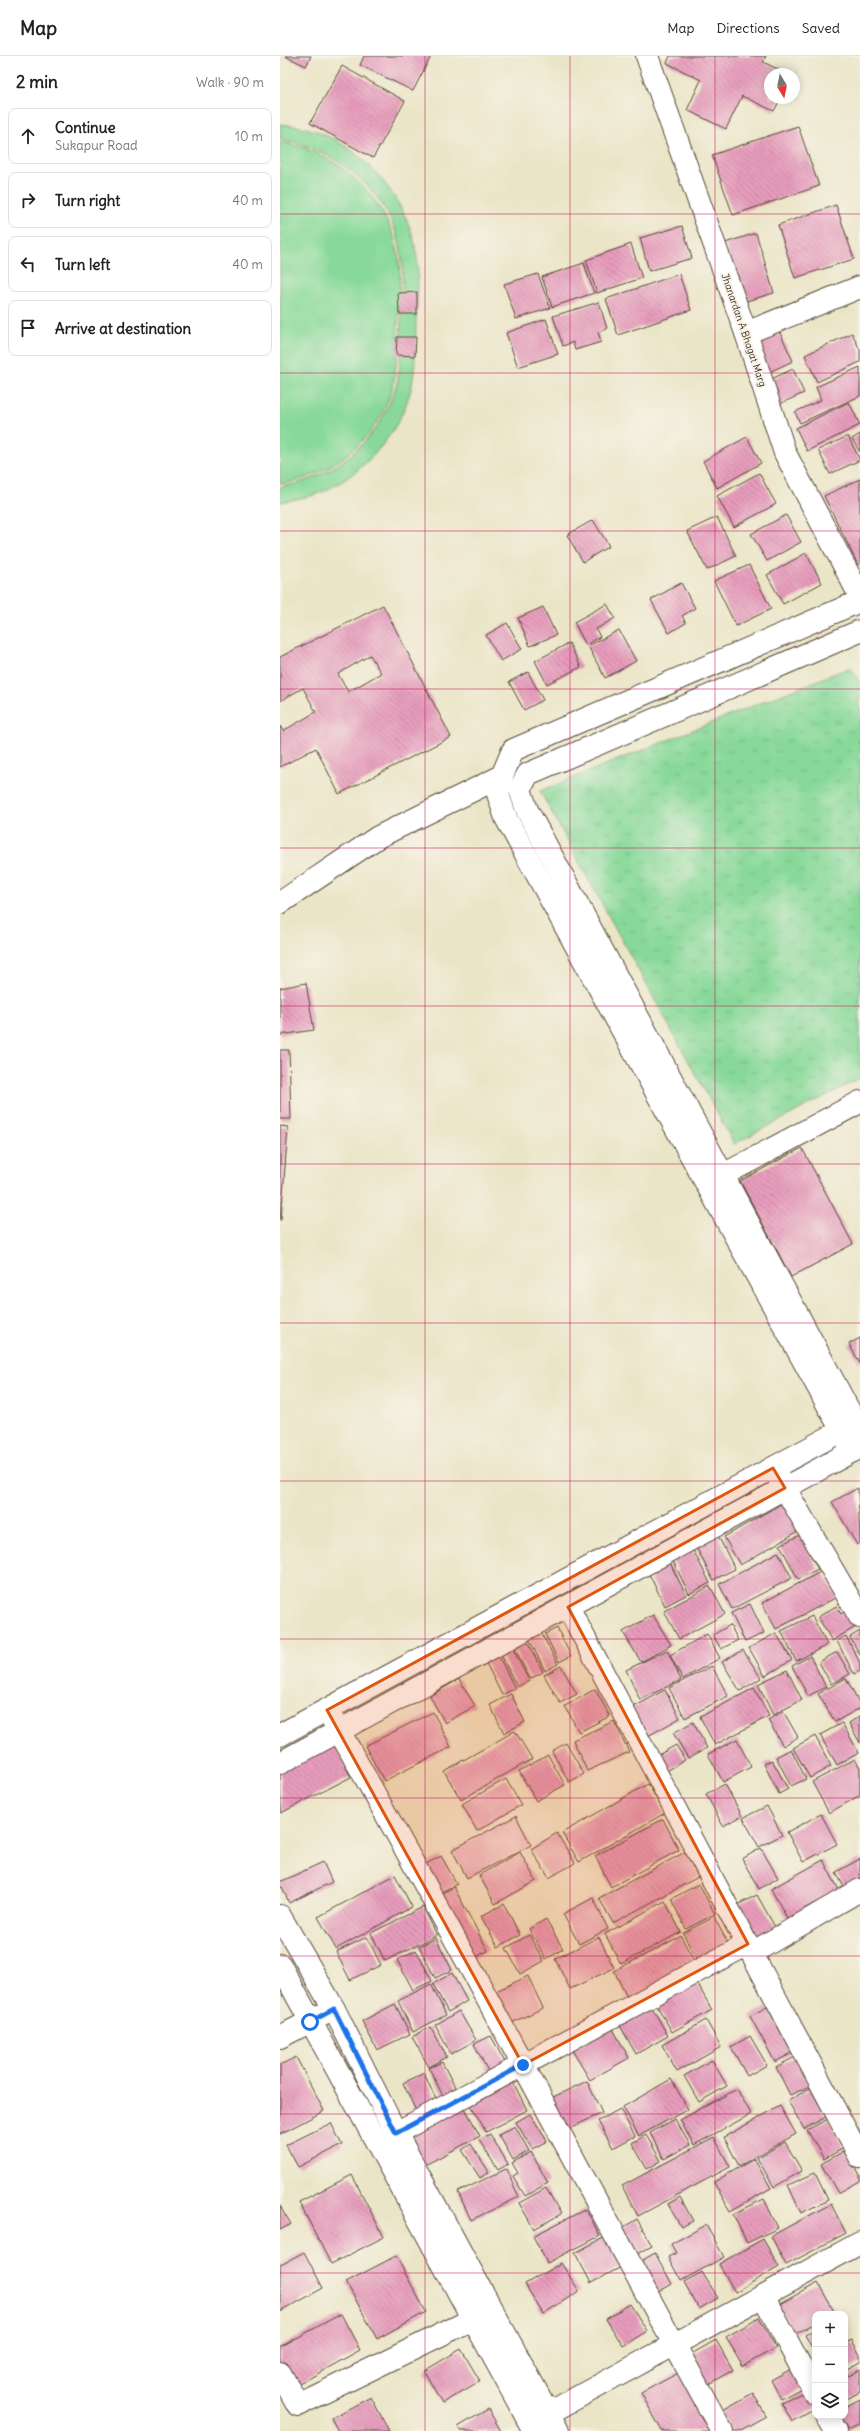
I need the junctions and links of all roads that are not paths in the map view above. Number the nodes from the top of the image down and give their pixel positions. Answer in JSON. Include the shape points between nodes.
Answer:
{"nodes":[{"id":1,"x":647,"y":56,"type":"edge"},
{"id":2,"x":860,"y":287,"type":"edge"},
{"id":3,"x":746,"y":332,"type":"junction"},
{"id":4,"x":860,"y":596,"type":"edge"},
{"id":5,"x":860,"y":601,"type":"edge"},
{"id":6,"x":860,"y":632,"type":"edge"},
{"id":7,"x":679,"y":679,"type":"junction"},
{"id":8,"x":690,"y":704,"type":"junction"},
{"id":9,"x":502,"y":776,"type":"junction"},
{"id":10,"x":280,"y":903,"type":"edge"},
{"id":11,"x":860,"y":1102,"type":"edge"},
{"id":12,"x":723,"y":1175,"type":"junction"},
{"id":13,"x":855,"y":1434,"type":"edge"},
{"id":14,"x":772,"y":1468,"type":"junction"},
{"id":15,"x":785,"y":1488,"type":"junction"},
{"id":16,"x":568,"y":1607,"type":"junction"},
{"id":17,"x":860,"y":1616,"type":"edge"},
{"id":18,"x":327,"y":1710,"type":"junction"},
{"id":19,"x":339,"y":1731,"type":"junction"},
{"id":20,"x":280,"y":1735,"type":"edge"},
{"id":21,"x":280,"y":1763,"type":"edge"},
{"id":22,"x":860,"y":1890,"type":"edge"},
{"id":23,"x":280,"y":1916,"type":"edge"},
{"id":24,"x":750,"y":1948,"type":"junction"},
{"id":25,"x":280,"y":1965,"type":"edge"},
{"id":26,"x":334,"y":2009,"type":"junction"},
{"id":27,"x":310,"y":2022,"type":"junction"},
{"id":28,"x":280,"y":2037,"type":"edge"},
{"id":29,"x":523,"y":2065,"type":"junction"},
{"id":30,"x":396,"y":2133,"type":"junction"},
{"id":31,"x":860,"y":2157,"type":"edge"},
{"id":32,"x":860,"y":2243,"type":"edge"},
{"id":33,"x":763,"y":2296,"type":"junction"},
{"id":34,"x":473,"y":2319,"type":"junction"},
{"id":35,"x":673,"y":2345,"type":"junction"},
{"id":36,"x":280,"y":2373,"type":"edge"},
{"id":37,"x":812,"y":2387,"type":"edge"},
{"id":38,"x":830,"y":2419,"type":"edge"},
{"id":39,"x":553,"y":2422,"type":"edge"},
{"id":40,"x":532,"y":2427,"type":"edge"},
{"id":41,"x":722,"y":2431,"type":"edge"},
{"id":42,"x":836,"y":2431,"type":"edge"}],
"edges":[{"from":1,"to":3,"type":"street","name":"Jhanardan A Bhagat Marg"},
{"from":2,"to":3,"type":"street"},
{"from":3,"to":4,"type":"street","name":"Jhanardan A Bhagat Marg","via":[[785,453]]},
{"from":5,"to":7,"type":"street"},
{"from":6,"to":8,"type":"street"},
{"from":7,"to":8,"type":"street"},
{"from":7,"to":9,"type":"street","via":[[512,750]]},
{"from":8,"to":12,"type":"street","via":[[528,774],[520,789],[527,810]]},
{"from":9,"to":10,"type":"street","via":[[378,837]]},
{"from":9,"to":13,"type":"street","via":[[498,794],[506,818]]},
{"from":11,"to":12,"type":"street"},
{"from":12,"to":13,"type":"street"},
{"from":13,"to":14,"type":"street"},
{"from":13,"to":15,"type":"street"},
{"from":14,"to":15,"type":"street"},
{"from":14,"to":18,"type":"street"},
{"from":15,"to":16,"type":"street"},
{"from":15,"to":17,"type":"street"},
{"from":16,"to":19,"type":"street"},
{"from":16,"to":24,"type":"street"},
{"from":18,"to":19,"type":"street"},
{"from":18,"to":20,"type":"street"},
{"from":19,"to":21,"type":"street"},
{"from":19,"to":29,"type":"street"},
{"from":22,"to":24,"type":"street"},
{"from":23,"to":26,"type":"street"},
{"from":24,"to":29,"type":"street"},
{"from":24,"to":31,"type":"street"},
{"from":25,"to":27,"type":"street"},
{"from":26,"to":27,"type":"street"},
{"from":26,"to":30,"type":"street"},
{"from":27,"to":28,"type":"street"},
{"from":27,"to":34,"type":"street"},
{"from":29,"to":30,"type":"street"},
{"from":29,"to":35,"type":"street"},
{"from":30,"to":39,"type":"street"},
{"from":32,"to":33,"type":"street"},
{"from":33,"to":35,"type":"street"},
{"from":33,"to":37,"type":"street"},
{"from":34,"to":36,"type":"street","via":[[298,2405]]},
{"from":34,"to":40,"type":"street"},
{"from":35,"to":39,"type":"street"},
{"from":35,"to":41,"type":"street"},
{"from":38,"to":42,"type":"street"},
{"from":39,"to":40,"type":"street"}]}
